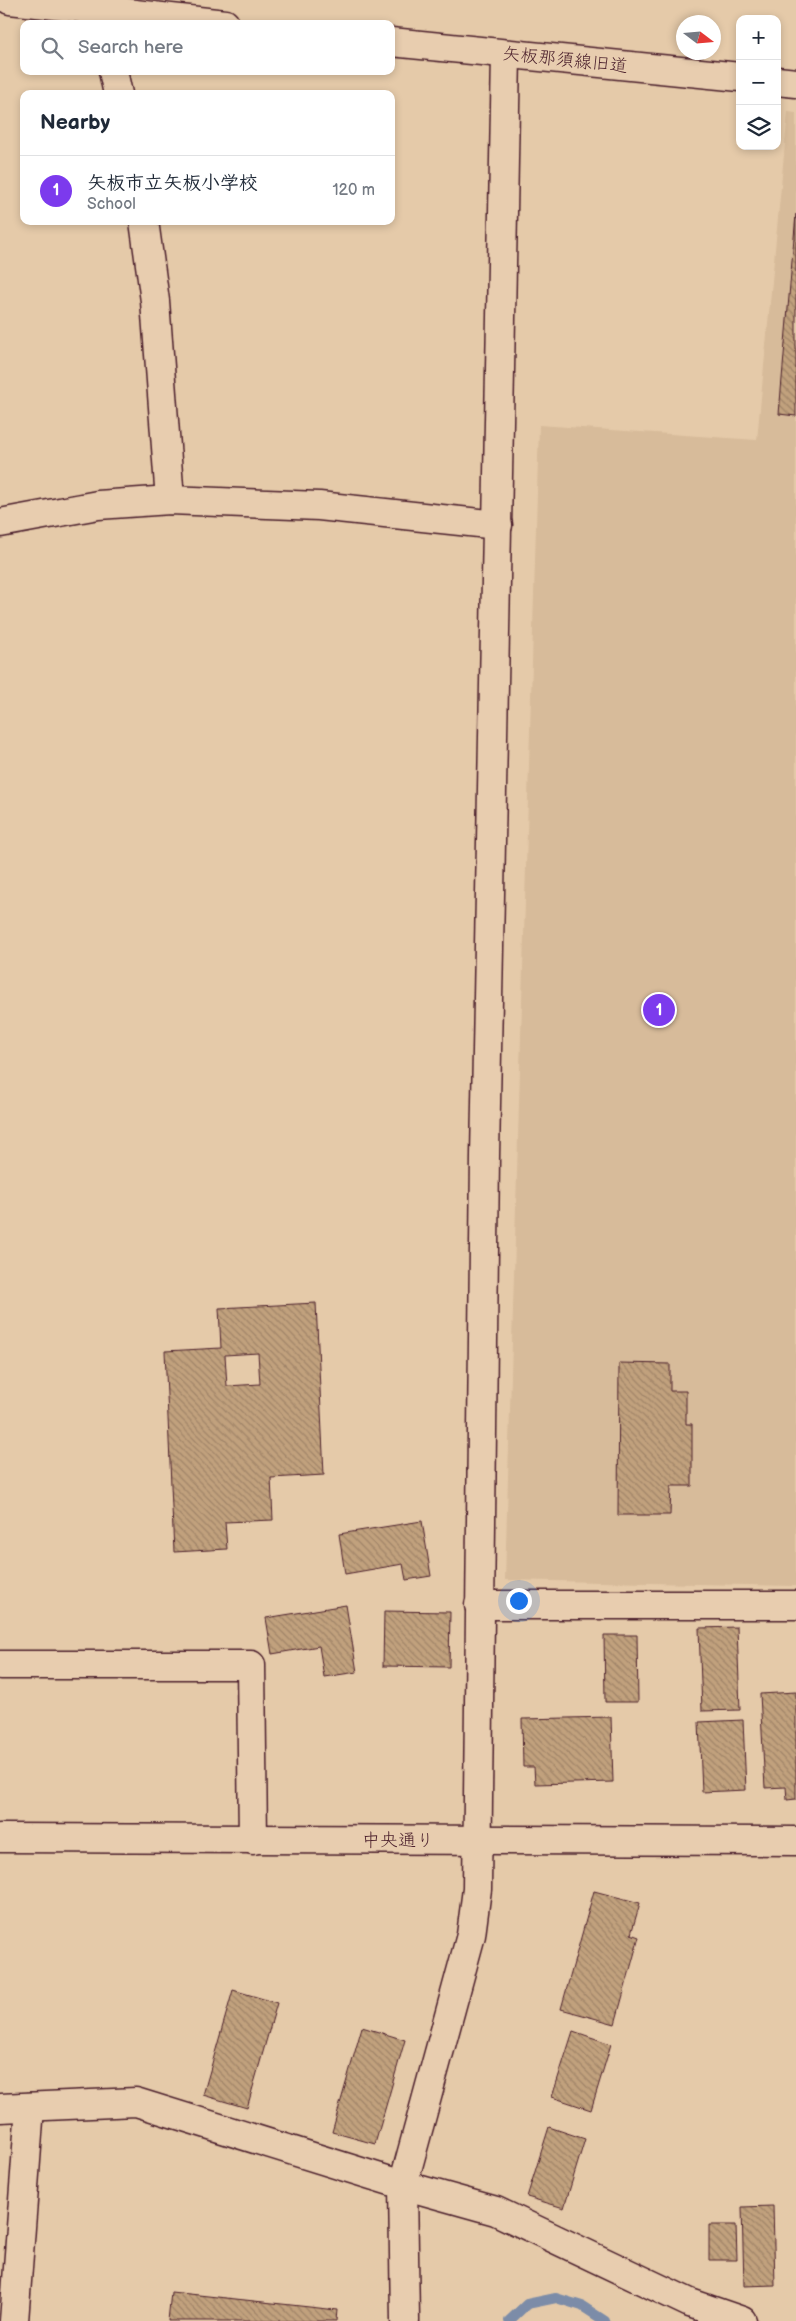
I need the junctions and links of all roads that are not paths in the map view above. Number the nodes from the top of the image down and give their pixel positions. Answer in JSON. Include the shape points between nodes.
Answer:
{"nodes":[{"id":1,"x":10,"y":0,"type":"edge"},
{"id":2,"x":101,"y":11,"type":"edge"},
{"id":3,"x":187,"y":20,"type":"edge"},
{"id":4,"x":395,"y":42,"type":"edge"},
{"id":5,"x":506,"y":55,"type":"junction"},
{"id":6,"x":114,"y":75,"type":"edge"},
{"id":7,"x":736,"y":77,"type":"edge"},
{"id":8,"x":781,"y":81,"type":"edge"},
{"id":9,"x":796,"y":83,"type":"edge"},
{"id":10,"x":117,"y":90,"type":"edge"},
{"id":11,"x":145,"y":225,"type":"edge"},
{"id":12,"x":170,"y":500,"type":"junction"},
{"id":13,"x":0,"y":523,"type":"edge"},
{"id":14,"x":498,"y":525,"type":"junction"},
{"id":15,"x":479,"y":1605,"type":"junction"},
{"id":16,"x":796,"y":1605,"type":"edge"},
{"id":17,"x":0,"y":1665,"type":"edge"},
{"id":18,"x":0,"y":1838,"type":"edge"},
{"id":19,"x":253,"y":1840,"type":"junction"},
{"id":20,"x":478,"y":1841,"type":"junction"},
{"id":21,"x":796,"y":1841,"type":"edge"},
{"id":22,"x":30,"y":2107,"type":"junction"},
{"id":23,"x":0,"y":2108,"type":"edge"},
{"id":24,"x":403,"y":2185,"type":"junction"},
{"id":25,"x":14,"y":2321,"type":"edge"},
{"id":26,"x":405,"y":2321,"type":"edge"},
{"id":27,"x":742,"y":2321,"type":"edge"}],
"edges":[{"from":1,"to":2,"type":"street"},
{"from":2,"to":3,"type":"street"},
{"from":4,"to":5,"type":"street","name":"矢板那須線旧道"},
{"from":5,"to":7,"type":"street","name":"矢板那須線旧道"},
{"from":5,"to":14,"type":"street"},
{"from":6,"to":10,"type":"street"},
{"from":8,"to":9,"type":"street"},
{"from":11,"to":12,"type":"street","via":[[155,301]]},
{"from":12,"to":13,"type":"street","via":[[98,505]]},
{"from":12,"to":14,"type":"street","via":[[319,506]]},
{"from":14,"to":15,"type":"street"},
{"from":15,"to":16,"type":"street"},
{"from":15,"to":20,"type":"street"},
{"from":17,"to":19,"type":"street","via":[[251,1665]]},
{"from":18,"to":19,"type":"street","name":"中央通り"},
{"from":19,"to":20,"type":"street","name":"中央通り"},
{"from":20,"to":21,"type":"street","name":"中央通り"},
{"from":20,"to":24,"type":"street","via":[[471,1935]]},
{"from":22,"to":23,"type":"street"},
{"from":22,"to":24,"type":"street","via":[[136,2102]]},
{"from":22,"to":25,"type":"street"},
{"from":24,"to":26,"type":"street"},
{"from":24,"to":27,"type":"street","via":[[496,2212],[690,2303]]}]}
